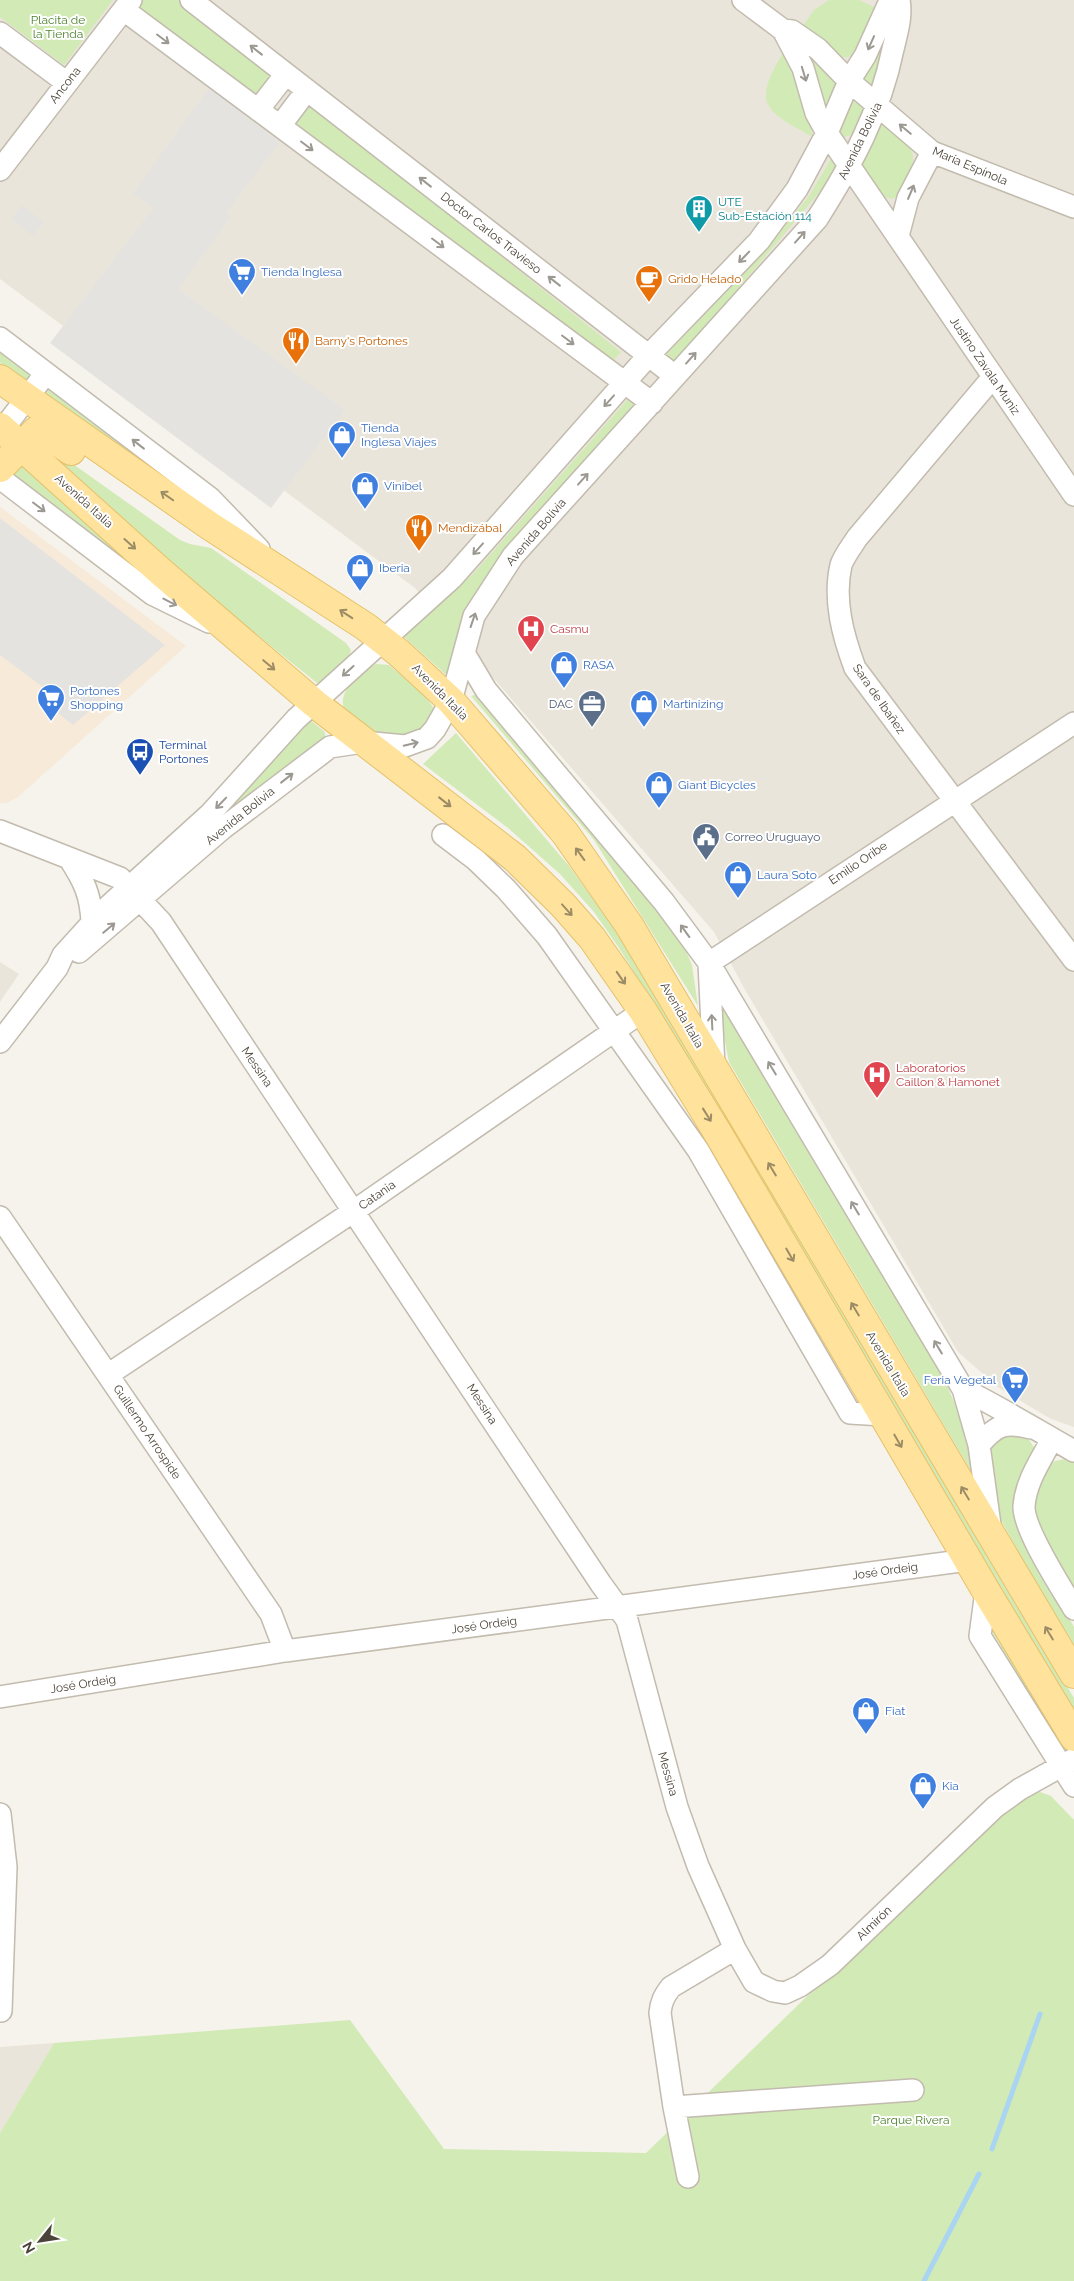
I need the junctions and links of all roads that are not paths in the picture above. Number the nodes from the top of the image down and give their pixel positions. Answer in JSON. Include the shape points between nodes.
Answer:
{"nodes":[{"id":1,"x":191,"y":0,"type":"edge"},
{"id":2,"x":743,"y":0,"type":"edge"},
{"id":3,"x":892,"y":0,"type":"edge"},
{"id":4,"x":899,"y":0,"type":"edge"},
{"id":5,"x":127,"y":5,"type":"edge"},
{"id":6,"x":783,"y":30,"type":"junction"},
{"id":7,"x":0,"y":33,"type":"edge"},
{"id":8,"x":286,"y":74,"type":"junction"},
{"id":9,"x":850,"y":82,"type":"junction"},
{"id":10,"x":67,"y":83,"type":"junction"},
{"id":11,"x":307,"y":90,"type":"junction"},
{"id":12,"x":878,"y":106,"type":"junction"},
{"id":13,"x":258,"y":110,"type":"junction"},
{"id":14,"x":280,"y":126,"type":"junction"},
{"id":15,"x":827,"y":133,"type":"junction"},
{"id":16,"x":932,"y":152,"type":"junction"},
{"id":17,"x":849,"y":168,"type":"junction"},
{"id":18,"x":0,"y":170,"type":"edge"},
{"id":19,"x":1074,"y":207,"type":"edge"},
{"id":20,"x":898,"y":236,"type":"junction"},
{"id":21,"x":0,"y":338,"type":"edge"},
{"id":22,"x":649,"y":355,"type":"junction"},
{"id":23,"x":46,"y":373,"type":"junction"},
{"id":24,"x":675,"y":376,"type":"junction"},
{"id":25,"x":992,"y":377,"type":"junction"},
{"id":26,"x":0,"y":379,"type":"edge"},
{"id":27,"x":626,"y":383,"type":"junction"},
{"id":28,"x":26,"y":398,"type":"junction"},
{"id":29,"x":652,"y":404,"type":"junction"},
{"id":30,"x":6,"y":433,"type":"edge"},
{"id":31,"x":0,"y":468,"type":"edge"},
{"id":32,"x":0,"y":478,"type":"edge"},
{"id":33,"x":1074,"y":495,"type":"edge"},
{"id":34,"x":210,"y":526,"type":"junction"},
{"id":35,"x":278,"y":569,"type":"junction"},
{"id":36,"x":232,"y":634,"type":"junction"},
{"id":37,"x":383,"y":639,"type":"junction"},
{"id":38,"x":464,"y":653,"type":"junction"},
{"id":39,"x":451,"y":701,"type":"junction"},
{"id":40,"x":314,"y":703,"type":"junction"},
{"id":41,"x":1074,"y":723,"type":"edge"},
{"id":42,"x":363,"y":742,"type":"junction"},
{"id":43,"x":953,"y":800,"type":"junction"},
{"id":44,"x":0,"y":831,"type":"edge"},
{"id":45,"x":443,"y":835,"type":"dead end"},
{"id":46,"x":68,"y":858,"type":"junction"},
{"id":47,"x":135,"y":893,"type":"junction"},
{"id":48,"x":92,"y":923,"type":"junction"},
{"id":49,"x":1074,"y":960,"type":"edge"},
{"id":50,"x":709,"y":963,"type":"junction"},
{"id":51,"x":57,"y":968,"type":"junction"},
{"id":52,"x":643,"y":1011,"type":"junction"},
{"id":53,"x":614,"y":1030,"type":"junction"},
{"id":54,"x":0,"y":1042,"type":"edge"},
{"id":55,"x":714,"y":1071,"type":"junction"},
{"id":56,"x":354,"y":1210,"type":"junction"},
{"id":57,"x":0,"y":1217,"type":"edge"},
{"id":58,"x":108,"y":1374,"type":"junction"},
{"id":59,"x":963,"y":1389,"type":"junction"},
{"id":60,"x":883,"y":1415,"type":"junction"},
{"id":61,"x":1031,"y":1428,"type":"junction"},
{"id":62,"x":1052,"y":1439,"type":"junction"},
{"id":63,"x":979,"y":1445,"type":"junction"},
{"id":64,"x":1074,"y":1451,"type":"edge"},
{"id":65,"x":992,"y":1539,"type":"junction"},
{"id":66,"x":968,"y":1560,"type":"junction"},
{"id":67,"x":986,"y":1592,"type":"junction"},
{"id":68,"x":618,"y":1608,"type":"junction"},
{"id":69,"x":1074,"y":1609,"type":"edge"},
{"id":70,"x":285,"y":1652,"type":"junction"},
{"id":71,"x":1074,"y":1674,"type":"edge"},
{"id":72,"x":0,"y":1697,"type":"edge"},
{"id":73,"x":1074,"y":1737,"type":"edge"},
{"id":74,"x":1068,"y":1763,"type":"edge"},
{"id":75,"x":1074,"y":1786,"type":"edge"},
{"id":76,"x":0,"y":1814,"type":"edge"},
{"id":77,"x":735,"y":1949,"type":"junction"},
{"id":78,"x":1,"y":2011,"type":"edge"},
{"id":79,"x":913,"y":2090,"type":"dead end"},
{"id":80,"x":674,"y":2107,"type":"junction"},
{"id":81,"x":688,"y":2177,"type":"dead end"}],
"edges":[{"from":8,"to":1,"type":"street","name":"Doctor Carlos Travieso","one_way":true},
{"from":2,"to":6,"type":"street"},
{"from":3,"to":9,"type":"street","name":"Avenida Bolivia","one_way":true},
{"from":4,"to":12,"type":"street","name":"Avenida Bolivia","via":[[901,13]]},
{"from":5,"to":10,"type":"street","name":"Ancona"},
{"from":5,"to":13,"type":"street","one_way":true},
{"from":6,"to":9,"type":"street","name":"María Espínola","via":[[792,32],[818,49]]},
{"from":6,"to":15,"type":"street","name":"Justino Zavala Muniz","one_way":true,"via":[[803,68],[816,113]]},
{"from":7,"to":10,"type":"street"},
{"from":8,"to":11,"type":"street","name":"Doctor Carlos Travieso"},
{"from":8,"to":13,"type":"street"},
{"from":9,"to":12,"type":"street","name":"María Espínola"},
{"from":9,"to":15,"type":"street","name":"Avenida Bolivia"},
{"from":10,"to":18,"type":"street","name":"Ancona"},
{"from":11,"to":14,"type":"street"},
{"from":22,"to":11,"type":"street","name":"Doctor Carlos Travieso","one_way":true},
{"from":16,"to":12,"type":"street","name":"María Espínola","one_way":true},
{"from":12,"to":17,"type":"street","name":"Avenida Bolivia"},
{"from":13,"to":14,"type":"street"},
{"from":14,"to":27,"type":"street","one_way":true},
{"from":15,"to":17,"type":"street","name":"Justino Zavala Muniz"},
{"from":15,"to":22,"type":"street","name":"Avenida Bolivia","one_way":true,"via":[[797,189],[759,241]]},
{"from":16,"to":19,"type":"street","name":"María Espínola"},
{"from":20,"to":16,"type":"street","one_way":true,"via":[[908,198]]},
{"from":17,"to":20,"type":"street","name":"Justino Zavala Muniz"},
{"from":24,"to":17,"type":"street","name":"Avenida Bolivia","one_way":true,"via":[[817,219]]},
{"from":20,"to":25,"type":"street","name":"Justino Zavala Muniz"},
{"from":21,"to":23,"type":"street","name":"Avenida Italia"},
{"from":22,"to":24,"type":"street","name":"Doctor Carlos Travieso"},
{"from":22,"to":27,"type":"street","name":"Avenida Bolivia"},
{"from":23,"to":28,"type":"street"},
{"from":35,"to":23,"type":"street","name":"Avenida Italia","one_way":true,"via":[[210,498]]},
{"from":24,"to":29,"type":"street","name":"Avenida Bolivia"},
{"from":25,"to":33,"type":"street","name":"Justino Zavala Muniz"},
{"from":25,"to":43,"type":"street","name":"Sara de Ibañez","via":[[857,538],[842,563],[840,577],[843,636],[855,668]]},
{"from":26,"to":28,"type":"main road","name":"Avenida Italia"},
{"from":27,"to":29,"type":"street"},
{"from":27,"to":37,"type":"street","name":"Avenida Bolivia","one_way":true,"via":[[452,578]]},
{"from":28,"to":30,"type":"street"},
{"from":34,"to":28,"type":"main road","name":"Avenida Italia","one_way":true},
{"from":38,"to":29,"type":"street","name":"Avenida Bolivia","one_way":true,"via":[[474,616],[513,556]]},
{"from":30,"to":31,"type":"main road"},
{"from":30,"to":34,"type":"main road","via":[[43,432],[165,518],[179,524]]},
{"from":30,"to":36,"type":"main road","name":"Avenida Italia","one_way":true},
{"from":32,"to":36,"type":"street","name":"Avenida Italia","one_way":true,"via":[[152,594]]},
{"from":34,"to":35,"type":"main road","name":"Avenida Italia"},
{"from":37,"to":35,"type":"main road","name":"Avenida Italia","one_way":true},
{"from":36,"to":40,"type":"main road","name":"Avenida Italia","one_way":true},
{"from":37,"to":39,"type":"main road","name":"Avenida Italia"},
{"from":37,"to":40,"type":"street","name":"Avenida Bolivia","one_way":true},
{"from":38,"to":39,"type":"street","name":"Avenida Bolivia"},
{"from":50,"to":38,"type":"street","name":"Avenida Italia","one_way":true,"via":[[664,902],[486,690]]},
{"from":42,"to":39,"type":"street","name":"Avenida Bolivia","one_way":true,"via":[[405,746],[419,743],[435,730]]},
{"from":55,"to":39,"type":"main road","name":"Avenida Italia","one_way":true,"via":[[608,893],[565,833]]},
{"from":40,"to":42,"type":"main road","name":"Avenida Italia"},
{"from":40,"to":47,"type":"street","name":"Avenida Bolivia","one_way":true},
{"from":41,"to":43,"type":"street","name":"Emilio Oribe"},
{"from":47,"to":42,"type":"street","name":"Avenida Bolivia","one_way":true,"via":[[314,756],[330,747]]},
{"from":42,"to":52,"type":"main road","name":"Avenida Italia","one_way":true,"via":[[515,858],[592,938]]},
{"from":43,"to":49,"type":"street","name":"Sara de Ibañez"},
{"from":43,"to":50,"type":"street","name":"Emilio Oribe"},
{"from":44,"to":46,"type":"street","name":"Messina"},
{"from":45,"to":53,"type":"street","via":[[476,860],[547,936]]},
{"from":46,"to":47,"type":"street","name":"Messina","via":[[120,878]]},
{"from":46,"to":48,"type":"street","via":[[84,881],[91,903]]},
{"from":47,"to":48,"type":"street","name":"Avenida Bolivia"},
{"from":51,"to":47,"type":"street","name":"Avenida Bolivia","one_way":true,"via":[[70,961]]},
{"from":47,"to":56,"type":"street","name":"Messina","via":[[167,931]]},
{"from":48,"to":51,"type":"street","name":"Avenida Bolivia","via":[[62,955]]},
{"from":55,"to":50,"type":"street","one_way":true},
{"from":59,"to":50,"type":"street","name":"Avenida Italia","one_way":true},
{"from":51,"to":54,"type":"street","name":"Avenida Bolivia"},
{"from":52,"to":53,"type":"street","name":"Catania"},
{"from":52,"to":60,"type":"main road","name":"Avenida Italia","one_way":true},
{"from":53,"to":56,"type":"street","name":"Catania"},
{"from":53,"to":60,"type":"street","via":[[698,1150],[850,1413]]},
{"from":65,"to":55,"type":"main road","name":"Avenida Italia","one_way":true},
{"from":56,"to":58,"type":"street","name":"Catania"},
{"from":56,"to":68,"type":"street","name":"Messina"},
{"from":57,"to":58,"type":"street","name":"Guillermo Arrospide"},
{"from":58,"to":70,"type":"street","name":"Guillermo Arrospide","via":[[271,1614]]},
{"from":59,"to":61,"type":"street","via":[[1002,1408]]},
{"from":59,"to":63,"type":"street","name":"Avenida Italia"},
{"from":60,"to":66,"type":"main road","name":"Avenida Italia","one_way":true},
{"from":61,"to":62,"type":"street"},
{"from":61,"to":63,"type":"street","via":[[1005,1424],[991,1431]]},
{"from":62,"to":64,"type":"street"},
{"from":62,"to":69,"type":"street","via":[[1030,1480],[1024,1508],[1033,1535]]},
{"from":63,"to":65,"type":"street","name":"Avenida Italia"},
{"from":71,"to":65,"type":"main road","name":"Avenida Italia","one_way":true},
{"from":66,"to":67,"type":"main road","name":"Avenida Italia"},
{"from":66,"to":68,"type":"street","name":"José Ordeig"},
{"from":67,"to":73,"type":"main road","name":"Avenida Italia"},
{"from":67,"to":74,"type":"street","via":[[980,1636]]},
{"from":68,"to":70,"type":"street","name":"José Ordeig"},
{"from":68,"to":77,"type":"street","name":"Messina","via":[[627,1620],[677,1807],[698,1866]]},
{"from":70,"to":72,"type":"street","name":"José Ordeig"},
{"from":74,"to":75,"type":"street"},
{"from":74,"to":77,"type":"street","name":"Almirón","via":[[1020,1789],[995,1807],[830,1965],[800,1986],[785,1993],[761,1987],[754,1982]]},
{"from":76,"to":78,"type":"street","via":[[6,1867]]},
{"from":77,"to":80,"type":"street","via":[[671,1987],[664,1995],[660,2013]]},
{"from":79,"to":80,"type":"street"},
{"from":80,"to":81,"type":"street"}]}
